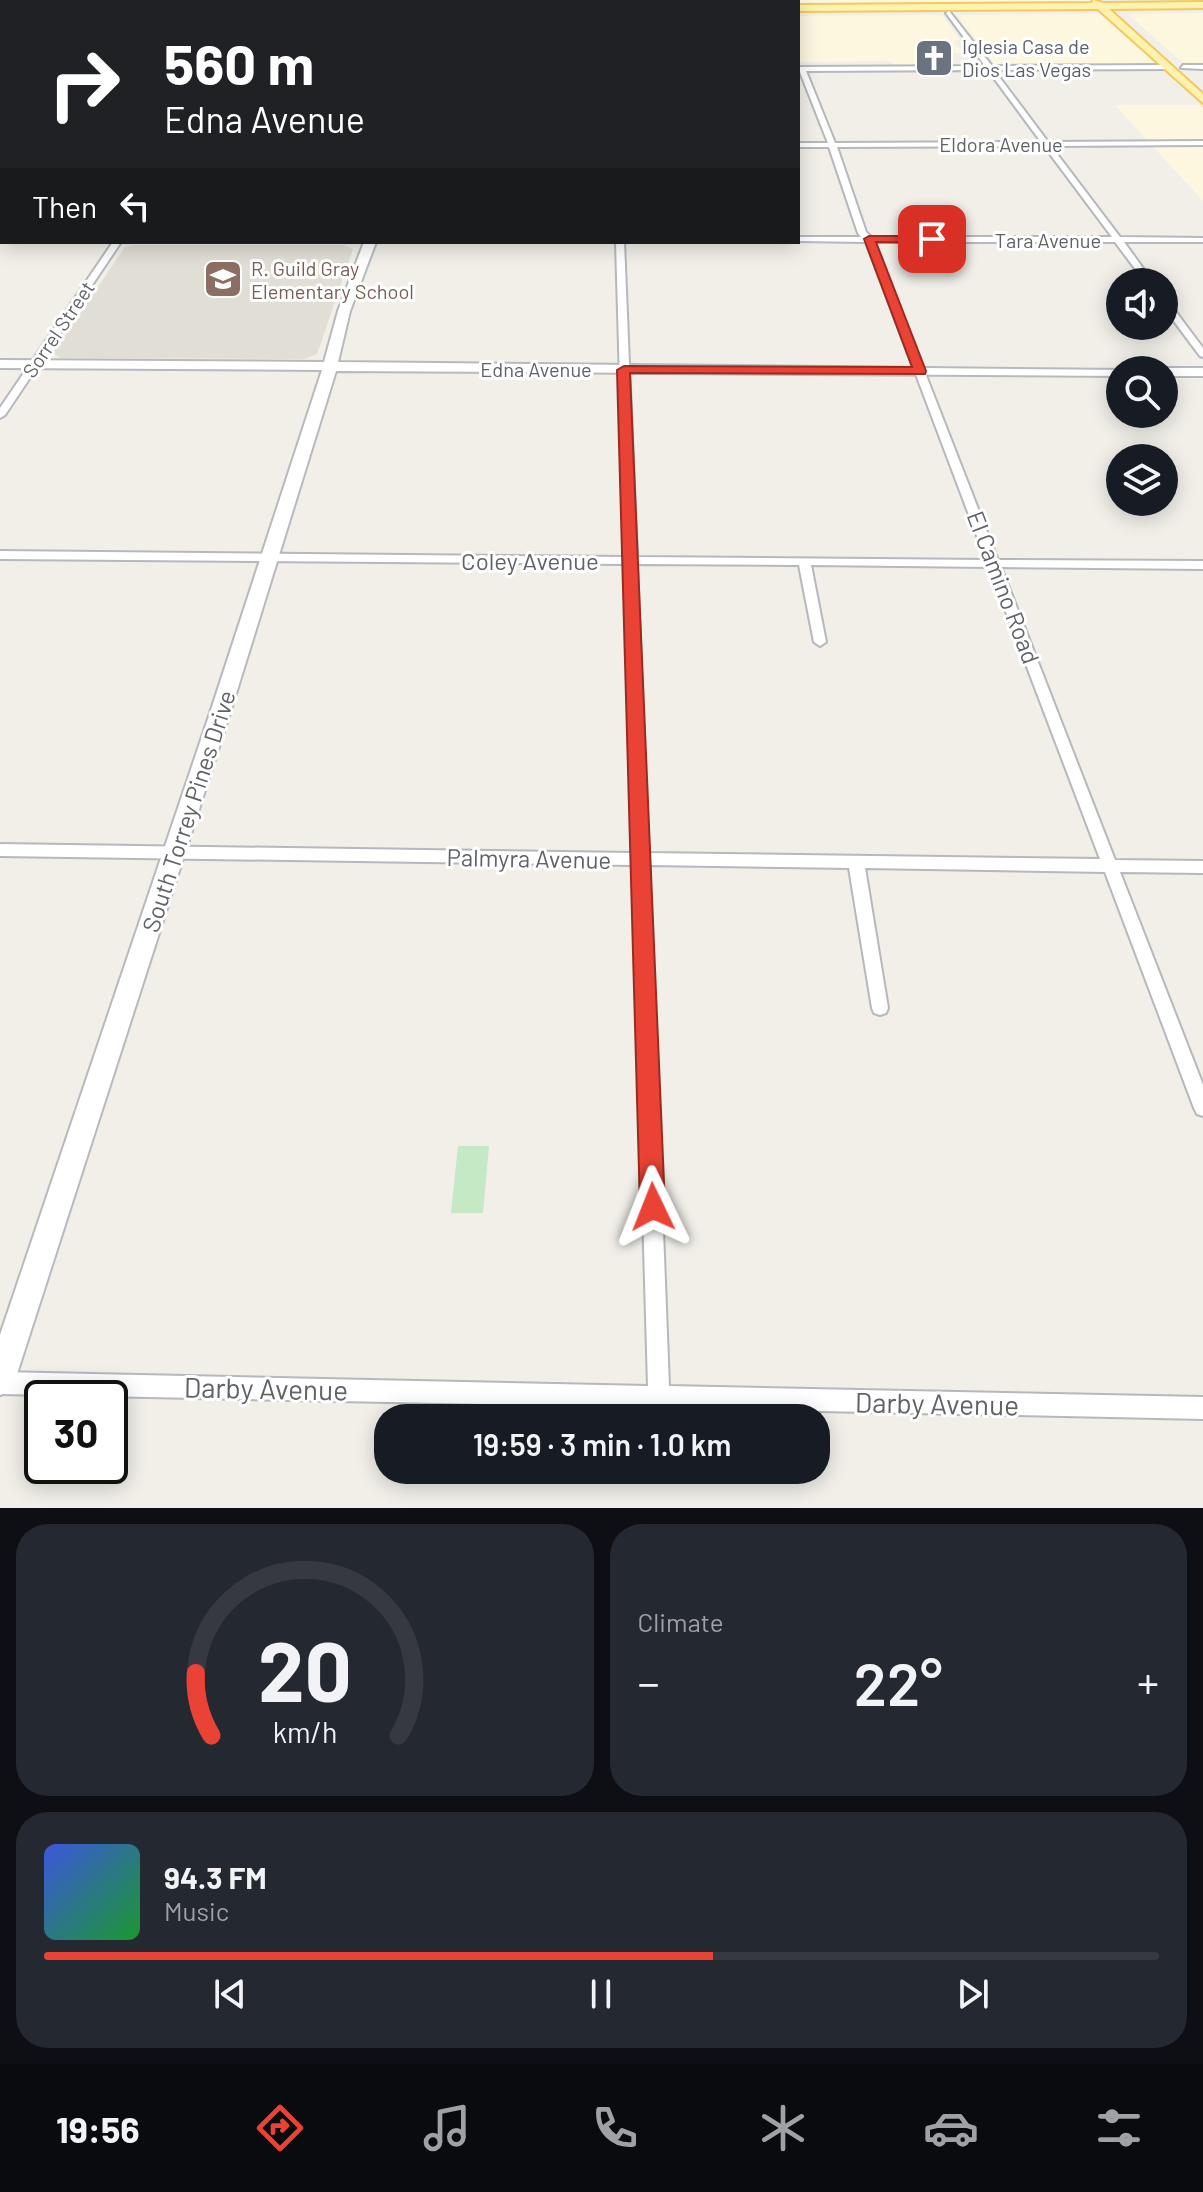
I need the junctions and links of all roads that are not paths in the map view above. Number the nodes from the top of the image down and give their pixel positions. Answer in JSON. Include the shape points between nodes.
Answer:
{"nodes":[{"id":1,"x":1108,"y":6,"type":"edge"},
{"id":2,"x":1203,"y":8,"type":"edge"},
{"id":3,"x":947,"y":10,"type":"junction"},
{"id":4,"x":800,"y":11,"type":"edge"},
{"id":5,"x":800,"y":11,"type":"edge"},
{"id":6,"x":1168,"y":67,"type":"junction"},
{"id":7,"x":1183,"y":67,"type":"junction"},
{"id":8,"x":1203,"y":67,"type":"edge"},
{"id":9,"x":990,"y":68,"type":"junction"},
{"id":10,"x":800,"y":69,"type":"edge"},
{"id":11,"x":1200,"y":84,"type":"edge"},
{"id":12,"x":1203,"y":100,"type":"edge"},
{"id":13,"x":1203,"y":143,"type":"edge"},
{"id":14,"x":832,"y":144,"type":"junction"},
{"id":15,"x":1047,"y":144,"type":"junction"},
{"id":16,"x":800,"y":145,"type":"edge"},
{"id":17,"x":800,"y":239,"type":"edge"},
{"id":18,"x":869,"y":239,"type":"junction"},
{"id":19,"x":1118,"y":240,"type":"junction"},
{"id":20,"x":1203,"y":240,"type":"edge"},
{"id":21,"x":116,"y":244,"type":"edge"},
{"id":22,"x":369,"y":244,"type":"edge"},
{"id":23,"x":620,"y":244,"type":"edge"},
{"id":24,"x":1139,"y":268,"type":"edge"},
{"id":25,"x":1178,"y":321,"type":"edge"},
{"id":26,"x":1203,"y":354,"type":"edge"},
{"id":27,"x":0,"y":364,"type":"edge"},
{"id":28,"x":34,"y":364,"type":"junction"},
{"id":29,"x":329,"y":368,"type":"junction"},
{"id":30,"x":624,"y":370,"type":"junction"},
{"id":31,"x":920,"y":371,"type":"junction"},
{"id":32,"x":1106,"y":372,"type":"edge"},
{"id":33,"x":1178,"y":372,"type":"edge"},
{"id":34,"x":1203,"y":372,"type":"edge"},
{"id":35,"x":0,"y":415,"type":"edge"},
{"id":36,"x":0,"y":555,"type":"edge"},
{"id":37,"x":269,"y":558,"type":"junction"},
{"id":38,"x":629,"y":560,"type":"junction"},
{"id":39,"x":804,"y":562,"type":"junction"},
{"id":40,"x":995,"y":563,"type":"junction"},
{"id":41,"x":1203,"y":565,"type":"edge"},
{"id":42,"x":820,"y":642,"type":"dead end"},
{"id":43,"x":0,"y":850,"type":"edge"},
{"id":44,"x":174,"y":853,"type":"junction"},
{"id":45,"x":642,"y":860,"type":"junction"},
{"id":46,"x":856,"y":862,"type":"junction"},
{"id":47,"x":1110,"y":865,"type":"junction"},
{"id":48,"x":1203,"y":867,"type":"edge"},
{"id":49,"x":880,"y":1008,"type":"dead end"},
{"id":50,"x":1203,"y":1108,"type":"edge"},
{"id":51,"x":0,"y":1381,"type":"edge"},
{"id":52,"x":659,"y":1397,"type":"junction"},
{"id":53,"x":1203,"y":1408,"type":"edge"}],
"edges":[{"from":1,"to":2,"type":"main road"},
{"from":1,"to":3,"type":"main road"},
{"from":1,"to":6,"type":"main road"},
{"from":1,"to":7,"type":"main road"},
{"from":3,"to":4,"type":"main road"},
{"from":3,"to":5,"type":"main road"},
{"from":3,"to":9,"type":"street"},
{"from":6,"to":9,"type":"street"},
{"from":6,"to":11,"type":"main road"},
{"from":6,"to":12,"type":"main road"},
{"from":7,"to":8,"type":"street"},
{"from":7,"to":11,"type":"main road"},
{"from":9,"to":10,"type":"street"},
{"from":9,"to":15,"type":"street"},
{"from":10,"to":14,"type":"street","name":"El Camino Road"},
{"from":13,"to":15,"type":"street","name":"Eldora Avenue"},
{"from":14,"to":15,"type":"street","name":"Eldora Avenue"},
{"from":14,"to":16,"type":"street","name":"Eldora Avenue"},
{"from":14,"to":18,"type":"street","name":"El Camino Road","via":[[862,233]]},
{"from":15,"to":19,"type":"street"},
{"from":17,"to":18,"type":"street","name":"Tara Avenue"},
{"from":18,"to":19,"type":"street","name":"Tara Avenue"},
{"from":18,"to":31,"type":"street","name":"El Camino Road"},
{"from":19,"to":20,"type":"street","name":"Tara Avenue"},
{"from":19,"to":24,"type":"street"},
{"from":21,"to":28,"type":"street","name":"Sorrel Street"},
{"from":22,"to":29,"type":"street","name":"South Torrey Pines Drive"},
{"from":23,"to":30,"type":"street"},
{"from":25,"to":26,"type":"street"},
{"from":27,"to":28,"type":"street","name":"Edna Avenue"},
{"from":28,"to":29,"type":"street","name":"Edna Avenue"},
{"from":28,"to":35,"type":"street","name":"Sorrel Street"},
{"from":29,"to":30,"type":"street","name":"Edna Avenue"},
{"from":29,"to":37,"type":"street","name":"South Torrey Pines Drive"},
{"from":30,"to":31,"type":"street","name":"Edna Avenue"},
{"from":30,"to":38,"type":"street"},
{"from":31,"to":32,"type":"street","name":"Edna Avenue"},
{"from":31,"to":40,"type":"street","name":"El Camino Road"},
{"from":33,"to":34,"type":"street"},
{"from":36,"to":37,"type":"street","name":"Coley Avenue"},
{"from":37,"to":38,"type":"street","name":"Coley Avenue"},
{"from":37,"to":44,"type":"street","name":"South Torrey Pines Drive"},
{"from":38,"to":39,"type":"street","name":"Coley Avenue"},
{"from":38,"to":45,"type":"street"},
{"from":39,"to":40,"type":"street","name":"Coley Avenue"},
{"from":39,"to":42,"type":"street"},
{"from":40,"to":41,"type":"street","name":"Coley Avenue"},
{"from":40,"to":47,"type":"street","name":"El Camino Road"},
{"from":43,"to":44,"type":"street","name":"Palmyra Avenue"},
{"from":44,"to":45,"type":"street","name":"Palmyra Avenue"},
{"from":44,"to":51,"type":"street","name":"South Torrey Pines Drive"},
{"from":45,"to":46,"type":"street","name":"Palmyra Avenue"},
{"from":45,"to":52,"type":"street"},
{"from":46,"to":47,"type":"street","name":"Palmyra Avenue"},
{"from":46,"to":49,"type":"street"},
{"from":47,"to":48,"type":"street","name":"Palmyra Avenue"},
{"from":47,"to":50,"type":"street","name":"El Camino Road"},
{"from":51,"to":52,"type":"street","name":"Darby Avenue"},
{"from":52,"to":53,"type":"street","name":"Darby Avenue"}]}
